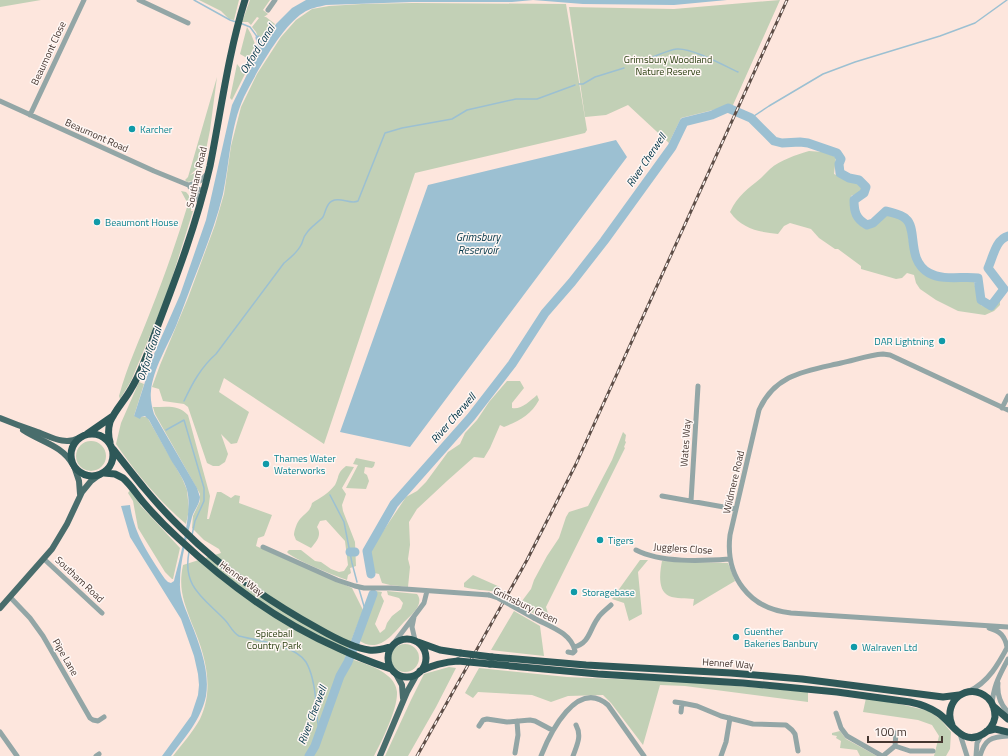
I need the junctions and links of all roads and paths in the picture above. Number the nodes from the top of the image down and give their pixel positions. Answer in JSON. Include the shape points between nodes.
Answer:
{"nodes":[{"id":1,"x":84,"y":0,"type":"edge"},
{"id":2,"x":139,"y":0,"type":"edge"},
{"id":3,"x":245,"y":0,"type":"edge"},
{"id":4,"x":275,"y":0,"type":"edge"},
{"id":5,"x":268,"y":10,"type":"dead end"},
{"id":6,"x":188,"y":23,"type":"dead end"},
{"id":7,"x":0,"y":101,"type":"edge"},
{"id":8,"x":30,"y":115,"type":"junction"},
{"id":9,"x":208,"y":171,"type":"junction"},
{"id":10,"x":188,"y":185,"type":"junction"},
{"id":11,"x":204,"y":191,"type":"junction"},
{"id":12,"x":200,"y":204,"type":"junction"},
{"id":13,"x":698,"y":386,"type":"dead end"},
{"id":14,"x":1008,"y":396,"type":"edge"},
{"id":15,"x":1002,"y":408,"type":"junction"},
{"id":16,"x":1008,"y":410,"type":"edge"},
{"id":17,"x":113,"y":415,"type":"junction"},
{"id":18,"x":0,"y":418,"type":"edge"},
{"id":19,"x":19,"y":426,"type":"junction"},
{"id":20,"x":87,"y":434,"type":"junction"},
{"id":21,"x":79,"y":438,"type":"junction"},
{"id":22,"x":111,"y":446,"type":"junction"},
{"id":23,"x":74,"y":466,"type":"junction"},
{"id":24,"x":102,"y":474,"type":"junction"},
{"id":25,"x":79,"y":496,"type":"junction"},
{"id":26,"x":662,"y":496,"type":"dead end"},
{"id":27,"x":691,"y":501,"type":"junction"},
{"id":28,"x":736,"y":510,"type":"junction"},
{"id":29,"x":263,"y":547,"type":"dead end"},
{"id":30,"x":636,"y":550,"type":"dead end"},
{"id":31,"x":44,"y":559,"type":"junction"},
{"id":32,"x":729,"y":559,"type":"junction"},
{"id":33,"x":428,"y":591,"type":"junction"},
{"id":34,"x":10,"y":597,"type":"junction"},
{"id":35,"x":611,"y":605,"type":"dead end"},
{"id":36,"x":0,"y":608,"type":"edge"},
{"id":37,"x":102,"y":613,"type":"dead end"},
{"id":38,"x":414,"y":616,"type":"junction"},
{"id":39,"x":982,"y":626,"type":"junction"},
{"id":40,"x":1008,"y":627,"type":"edge"},
{"id":41,"x":417,"y":641,"type":"junction"},
{"id":42,"x":392,"y":645,"type":"junction"},
{"id":43,"x":574,"y":647,"type":"junction"},
{"id":44,"x":1008,"y":647,"type":"edge"},
{"id":45,"x":568,"y":652,"type":"dead end"},
{"id":46,"x":1008,"y":659,"type":"edge"},
{"id":47,"x":491,"y":660,"type":"junction"},
{"id":48,"x":394,"y":672,"type":"junction"},
{"id":49,"x":418,"y":673,"type":"junction"},
{"id":50,"x":1000,"y":674,"type":"junction"},
{"id":51,"x":964,"y":693,"type":"junction"},
{"id":52,"x":403,"y":702,"type":"junction"},
{"id":53,"x":675,"y":702,"type":"dead end"},
{"id":54,"x":682,"y":703,"type":"junction"},
{"id":55,"x":993,"y":705,"type":"junction"},
{"id":56,"x":681,"y":712,"type":"dead end"},
{"id":57,"x":1008,"y":712,"type":"edge"},
{"id":58,"x":836,"y":713,"type":"dead end"},
{"id":59,"x":104,"y":717,"type":"dead end"},
{"id":60,"x":730,"y":718,"type":"junction"},
{"id":61,"x":1008,"y":719,"type":"edge"},
{"id":62,"x":517,"y":722,"type":"junction"},
{"id":63,"x":576,"y":725,"type":"dead end"},
{"id":64,"x":952,"y":725,"type":"junction"},
{"id":65,"x":479,"y":726,"type":"dead end"},
{"id":66,"x":552,"y":730,"type":"junction"},
{"id":67,"x":988,"y":731,"type":"junction"},
{"id":68,"x":0,"y":732,"type":"edge"},
{"id":69,"x":1008,"y":732,"type":"edge"},
{"id":70,"x":896,"y":733,"type":"dead end"},
{"id":71,"x":960,"y":734,"type":"junction"},
{"id":72,"x":980,"y":736,"type":"junction"},
{"id":73,"x":1008,"y":736,"type":"edge"},
{"id":74,"x":895,"y":746,"type":"junction"},
{"id":75,"x":798,"y":751,"type":"dead end"},
{"id":76,"x":933,"y":751,"type":"dead end"},
{"id":77,"x":516,"y":753,"type":"dead end"},
{"id":78,"x":16,"y":756,"type":"edge"},
{"id":79,"x":380,"y":756,"type":"edge"},
{"id":80,"x":541,"y":756,"type":"edge"},
{"id":81,"x":572,"y":756,"type":"edge"},
{"id":82,"x":644,"y":756,"type":"edge"},
{"id":83,"x":721,"y":756,"type":"edge"},
{"id":84,"x":882,"y":756,"type":"edge"},
{"id":85,"x":967,"y":756,"type":"edge"},
{"id":86,"x":976,"y":756,"type":"edge"},
{"id":87,"x":980,"y":756,"type":"edge"}],
"edges":[{"from":1,"to":8,"type":"street","name":"Beaumont Close"},
{"from":2,"to":6,"type":"street"},
{"from":3,"to":9,"type":"highway","name":"Southam Road"},
{"from":4,"to":5,"type":"street"},
{"from":7,"to":8,"type":"street","name":"Beaumont Road"},
{"from":8,"to":10,"type":"street","name":"Beaumont Road"},
{"from":9,"to":10,"type":"street","via":[[200,181]]},
{"from":9,"to":11,"type":"highway","name":"Southam Road"},
{"from":10,"to":11,"type":"street","name":"Beaumont Road"},
{"from":10,"to":12,"type":"street","via":[[196,193]]},
{"from":11,"to":12,"type":"highway","name":"Southam Road"},
{"from":12,"to":17,"type":"highway","name":"Southam Road","via":[[183,260],[142,366],[131,389]]},
{"from":13,"to":27,"type":"street","name":"Wates Way"},
{"from":14,"to":15,"type":"street"},
{"from":15,"to":16,"type":"street","name":"Wildmere Road"},
{"from":15,"to":28,"type":"street","name":"Wildmere Road","via":[[887,354],[789,377],[776,386],[762,403],[756,418]]},
{"from":17,"to":20,"type":"highway","name":"Southam Road"},
{"from":17,"to":22,"type":"highway","name":"Southam Road","via":[[108,431]]},
{"from":18,"to":19,"type":"main road"},
{"from":19,"to":21,"type":"main road","via":[[60,441]]},
{"from":19,"to":23,"type":"main road","via":[[29,434],[58,448]]},
{"from":20,"to":21,"type":"highway"},
{"from":20,"to":22,"type":"highway","via":[[102,436]]},
{"from":21,"to":23,"type":"highway","via":[[72,447],[71,459]]},
{"from":22,"to":24,"type":"highway","via":[[113,460],[108,470]]},
{"from":22,"to":42,"type":"highway","name":"Hennef Way","via":[[141,486],[180,528],[225,568],[279,606],[341,640],[365,649],[381,650]]},
{"from":23,"to":24,"type":"highway","via":[[82,474]]},
{"from":23,"to":25,"type":"main road","name":"Southam Road","via":[[80,481]]},
{"from":24,"to":25,"type":"main road","name":"Southam Road","via":[[88,484]]},
{"from":24,"to":48,"type":"highway","name":"Hennef Way","via":[[118,475],[126,480],[155,516],[192,551],[245,594],[338,648]]},
{"from":25,"to":31,"type":"main road","name":"Southam Road","via":[[67,524]]},
{"from":26,"to":27,"type":"street"},
{"from":27,"to":28,"type":"street"},
{"from":28,"to":32,"type":"street","name":"Wildmere Road","via":[[730,535]]},
{"from":29,"to":33,"type":"street","name":"Grimsbury Green","via":[[354,586]]},
{"from":30,"to":32,"type":"street","name":"Jugglers Close","via":[[663,558]]},
{"from":31,"to":34,"type":"main road","name":"Southam Road"},
{"from":31,"to":37,"type":"street","name":"Southam Road"},
{"from":32,"to":39,"type":"street","name":"Wildmere Road","via":[[747,592],[762,604],[778,611]]},
{"from":33,"to":38,"type":"street","via":[[424,603]]},
{"from":33,"to":43,"type":"street","name":"Grimsbury Green","bridge":true,"via":[[489,595],[498,598],[558,630]]},
{"from":34,"to":36,"type":"main road","name":"Southam Road"},
{"from":34,"to":59,"type":"street","name":"Pipe Lane","via":[[46,640],[90,718],[98,721]]},
{"from":35,"to":43,"type":"street","via":[[598,618],[585,641]]},
{"from":38,"to":41,"type":"street","via":[[412,627]]},
{"from":38,"to":42,"type":"street"},
{"from":39,"to":40,"type":"street","name":"Wildmere Road"},
{"from":39,"to":44,"type":"street","name":"Wildmere Road","via":[[999,631]]},
{"from":41,"to":42,"type":"highway","via":[[404,638]]},
{"from":41,"to":47,"type":"highway","bridge":true,"via":[[440,650]]},
{"from":41,"to":49,"type":"highway","via":[[426,657]]},
{"from":42,"to":48,"type":"highway","via":[[387,658]]},
{"from":43,"to":45,"type":"street","via":[[574,652]]},
{"from":44,"to":51,"type":"street","name":"Wildmere Road","via":[[987,679]]},
{"from":46,"to":50,"type":"street"},
{"from":47,"to":49,"type":"highway","bridge":true,"via":[[448,661]]},
{"from":47,"to":51,"type":"highway","name":"Hennef Way","via":[[731,673],[943,697]]},
{"from":47,"to":64,"type":"highway","name":"Hennef Way","via":[[598,674],[837,692],[920,704],[938,713]]},
{"from":48,"to":49,"type":"highway","via":[[407,677]]},
{"from":48,"to":52,"type":"main road","via":[[402,684]]},
{"from":49,"to":52,"type":"main road"},
{"from":50,"to":55,"type":"street","via":[[993,690]]},
{"from":50,"to":57,"type":"street","via":[[999,697]]},
{"from":51,"to":55,"type":"highway","via":[[979,693],[987,697]]},
{"from":51,"to":64,"type":"highway","via":[[954,700],[950,708]]},
{"from":52,"to":79,"type":"main road"},
{"from":53,"to":54,"type":"street"},
{"from":54,"to":56,"type":"street"},
{"from":54,"to":60,"type":"street"},
{"from":55,"to":61,"type":"highway"},
{"from":55,"to":67,"type":"highway","via":[[994,720]]},
{"from":58,"to":84,"type":"street","via":[[847,736]]},
{"from":60,"to":75,"type":"street","via":[[753,724],[786,725],[795,734]]},
{"from":60,"to":83,"type":"street"},
{"from":62,"to":65,"type":"street","via":[[487,719]]},
{"from":62,"to":66,"type":"street","via":[[535,721]]},
{"from":62,"to":77,"type":"street"},
{"from":63,"to":81,"type":"street","via":[[580,737]]},
{"from":64,"to":71,"type":"highway"},
{"from":66,"to":80,"type":"street"},
{"from":66,"to":82,"type":"street","via":[[579,701],[589,698],[600,700],[610,707]]},
{"from":67,"to":69,"type":"highway","via":[[994,729]]},
{"from":67,"to":72,"type":"highway"},
{"from":68,"to":78,"type":"street"},
{"from":70,"to":74,"type":"street"},
{"from":71,"to":72,"type":"highway"},
{"from":71,"to":85,"type":"street"},
{"from":72,"to":86,"type":"street"},
{"from":73,"to":87,"type":"street","via":[[988,740],[983,745]]},
{"from":74,"to":76,"type":"street","via":[[910,751]]},
{"from":74,"to":84,"type":"street"}]}
